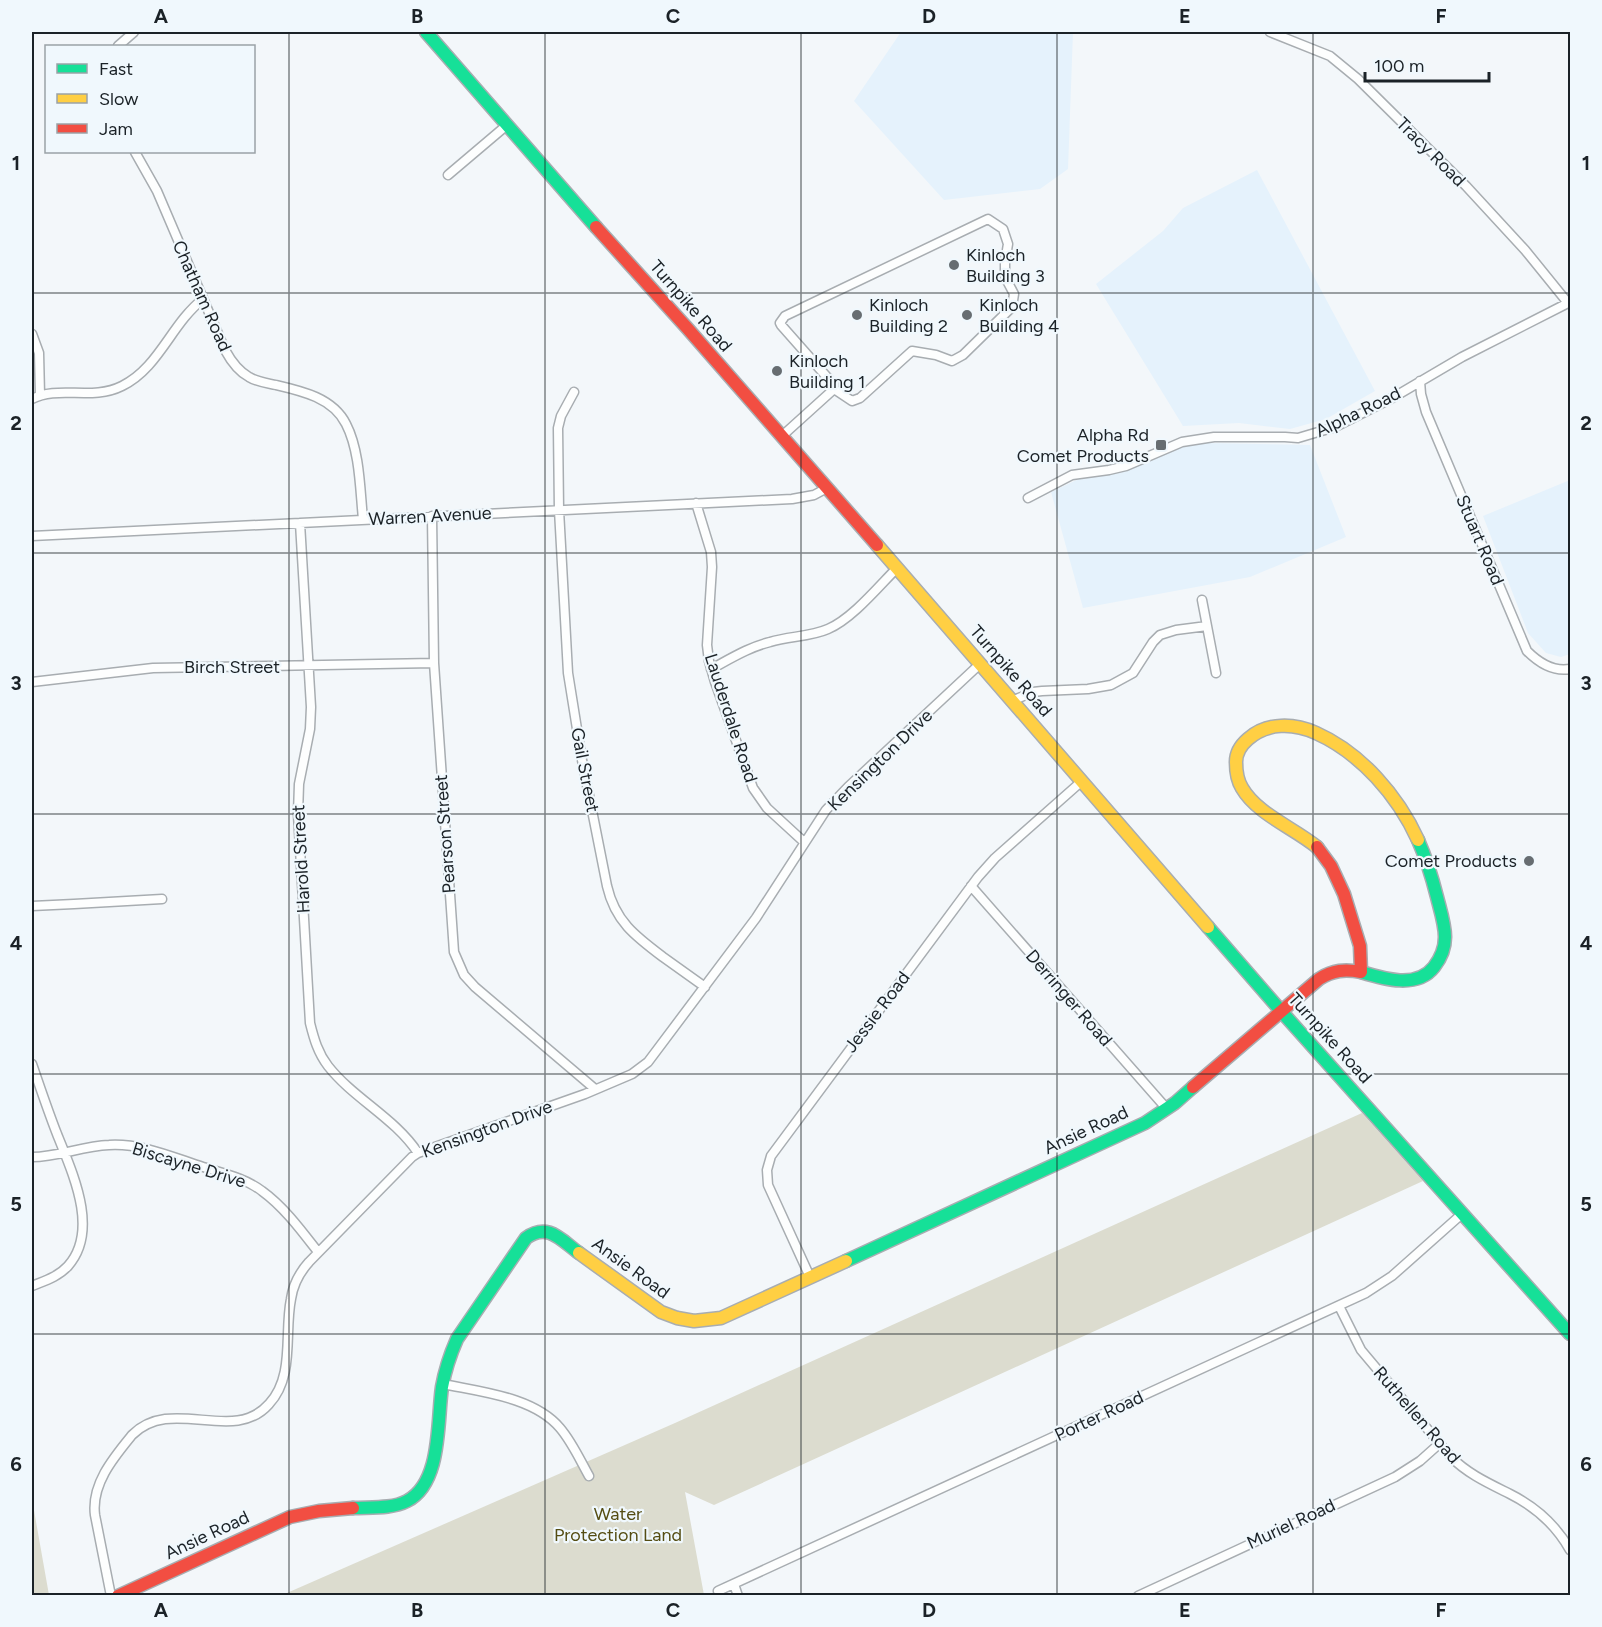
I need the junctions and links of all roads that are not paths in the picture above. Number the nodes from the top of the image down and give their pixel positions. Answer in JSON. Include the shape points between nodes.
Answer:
{"nodes":[{"id":1,"x":134,"y":32,"type":"edge"},
{"id":2,"x":426,"y":32,"type":"edge"},
{"id":3,"x":1270,"y":32,"type":"edge"},
{"id":4,"x":119,"y":45,"type":"edge"},
{"id":5,"x":507,"y":125,"type":"junction"},
{"id":6,"x":136,"y":153,"type":"edge"},
{"id":7,"x":448,"y":175,"type":"dead end"},
{"id":8,"x":203,"y":299,"type":"junction"},
{"id":9,"x":1569,"y":302,"type":"edge"},
{"id":10,"x":32,"y":334,"type":"edge"},
{"id":11,"x":1420,"y":381,"type":"junction"},
{"id":12,"x":834,"y":389,"type":"junction"},
{"id":13,"x":574,"y":392,"type":"dead end"},
{"id":14,"x":36,"y":397,"type":"edge"},
{"id":15,"x":782,"y":436,"type":"junction"},
{"id":16,"x":827,"y":489,"type":"junction"},
{"id":17,"x":1028,"y":498,"type":"dead end"},
{"id":18,"x":696,"y":503,"type":"junction"},
{"id":19,"x":559,"y":510,"type":"junction"},
{"id":20,"x":432,"y":516,"type":"junction"},
{"id":21,"x":363,"y":519,"type":"junction"},
{"id":22,"x":300,"y":523,"type":"junction"},
{"id":23,"x":32,"y":536,"type":"edge"},
{"id":24,"x":897,"y":568,"type":"junction"},
{"id":25,"x":1202,"y":600,"type":"dead end"},
{"id":26,"x":1207,"y":626,"type":"junction"},
{"id":27,"x":434,"y":663,"type":"junction"},
{"id":28,"x":981,"y":663,"type":"junction"},
{"id":29,"x":308,"y":667,"type":"junction"},
{"id":30,"x":711,"y":669,"type":"junction"},
{"id":31,"x":1570,"y":669,"type":"edge"},
{"id":32,"x":1216,"y":673,"type":"dead end"},
{"id":33,"x":32,"y":682,"type":"edge"},
{"id":34,"x":1014,"y":700,"type":"junction"},
{"id":35,"x":1082,"y":781,"type":"junction"},
{"id":36,"x":804,"y":842,"type":"junction"},
{"id":37,"x":971,"y":885,"type":"junction"},
{"id":38,"x":162,"y":898,"type":"dead end"},
{"id":39,"x":32,"y":906,"type":"edge"},
{"id":40,"x":1360,"y":972,"type":"junction"},
{"id":41,"x":705,"y":987,"type":"junction"},
{"id":42,"x":1281,"y":1011,"type":"junction"},
{"id":43,"x":32,"y":1064,"type":"edge"},
{"id":44,"x":595,"y":1089,"type":"junction"},
{"id":45,"x":1167,"y":1109,"type":"junction"},
{"id":46,"x":64,"y":1152,"type":"junction"},
{"id":47,"x":418,"y":1153,"type":"junction"},
{"id":48,"x":32,"y":1157,"type":"edge"},
{"id":49,"x":1463,"y":1213,"type":"junction"},
{"id":50,"x":318,"y":1252,"type":"junction"},
{"id":51,"x":810,"y":1277,"type":"junction"},
{"id":52,"x":32,"y":1287,"type":"edge"},
{"id":53,"x":1339,"y":1306,"type":"junction"},
{"id":54,"x":1570,"y":1334,"type":"edge"},
{"id":55,"x":443,"y":1384,"type":"junction"},
{"id":56,"x":1439,"y":1444,"type":"junction"},
{"id":57,"x":589,"y":1476,"type":"dead end"},
{"id":58,"x":1570,"y":1550,"type":"edge"},
{"id":59,"x":734,"y":1584,"type":"junction"},
{"id":60,"x":718,"y":1591,"type":"dead end"},
{"id":61,"x":111,"y":1596,"type":"edge"},
{"id":62,"x":118,"y":1596,"type":"edge"},
{"id":63,"x":738,"y":1596,"type":"edge"},
{"id":64,"x":1138,"y":1596,"type":"edge"}],
"edges":[{"from":1,"to":4,"type":"street"},
{"from":2,"to":5,"type":"street","name":"Turnpike Road"},
{"from":3,"to":9,"type":"street","name":"Tracy Road","via":[[1330,56],[1358,79],[1466,186]]},
{"from":5,"to":7,"type":"street"},
{"from":5,"to":15,"type":"street","name":"Turnpike Road"},
{"from":6,"to":8,"type":"street","name":"Chatham Road","via":[[157,191]]},
{"from":8,"to":14,"type":"street","via":[[184,316],[142,372],[126,384],[102,393],[50,393]]},
{"from":8,"to":21,"type":"street","name":"Chatham Road","via":[[231,362],[238,369],[262,382],[312,395],[345,422],[354,446]]},
{"from":9,"to":11,"type":"street","name":"Alpha Road"},
{"from":10,"to":14,"type":"street","via":[[39,353]]},
{"from":11,"to":17,"type":"street","name":"Alpha Road","via":[[1315,434],[1298,438],[1214,437],[1182,442],[1126,466],[1072,475]]},
{"from":11,"to":31,"type":"street","name":"Stuart Road","via":[[1426,412],[1527,651],[1537,662]]},
{"from":12,"to":12,"type":"street","via":[[783,329],[780,323],[785,316],[988,219],[1003,229],[1008,244],[1005,277],[1014,294],[1012,308],[963,355],[952,361],[912,351],[860,398],[852,400]]},
{"from":12,"to":15,"type":"street"},
{"from":13,"to":19,"type":"street","name":"Gail Street","via":[[559,422]]},
{"from":15,"to":16,"type":"street","name":"Turnpike Road"},
{"from":16,"to":18,"type":"street","name":"Warren Avenue","via":[[805,498]]},
{"from":16,"to":24,"type":"street","name":"Turnpike Road"},
{"from":18,"to":19,"type":"street","name":"Warren Avenue"},
{"from":18,"to":30,"type":"street","name":"Lauderdale Road","via":[[711,552],[707,645]]},
{"from":19,"to":20,"type":"street","name":"Warren Avenue"},
{"from":19,"to":41,"type":"street","name":"Gail Street","via":[[569,686],[608,893],[617,914],[631,931]]},
{"from":20,"to":21,"type":"street","name":"Warren Avenue"},
{"from":20,"to":27,"type":"street","name":"Pearson Street"},
{"from":21,"to":22,"type":"street","name":"Warren Avenue"},
{"from":22,"to":23,"type":"street","name":"Warren Avenue"},
{"from":22,"to":29,"type":"street","name":"Harold Street"},
{"from":24,"to":28,"type":"street","name":"Turnpike Road"},
{"from":24,"to":30,"type":"street","via":[[830,629],[758,645]]},
{"from":25,"to":26,"type":"street"},
{"from":26,"to":32,"type":"street"},
{"from":26,"to":34,"type":"street","via":[[1160,635],[1135,671],[1111,685],[1033,692]]},
{"from":27,"to":29,"type":"street","name":"Birch Street"},
{"from":27,"to":44,"type":"street","name":"Pearson Street","via":[[452,941],[458,963],[475,987]]},
{"from":28,"to":34,"type":"street","name":"Turnpike Road"},
{"from":28,"to":36,"type":"street","name":"Kensington Drive","via":[[848,787]]},
{"from":29,"to":33,"type":"street","name":"Birch Street","via":[[153,668]]},
{"from":29,"to":47,"type":"street","name":"Harold Street","via":[[310,724],[299,784],[298,828],[314,1042],[327,1066]]},
{"from":30,"to":36,"type":"street","name":"Lauderdale Road","via":[[753,788],[767,808]]},
{"from":34,"to":35,"type":"street","name":"Turnpike Road"},
{"from":35,"to":37,"type":"street","name":"Jessie Road","via":[[995,858]]},
{"from":35,"to":42,"type":"street","name":"Turnpike Road"},
{"from":36,"to":41,"type":"street","name":"Kensington Drive","via":[[756,918]]},
{"from":37,"to":45,"type":"street","name":"Derringer Road"},
{"from":37,"to":51,"type":"street","name":"Jessie Road","via":[[769,1161],[768,1185]]},
{"from":38,"to":39,"type":"street"},
{"from":40,"to":40,"type":"street","name":"Ansie Road","via":[[1360,947],[1341,886],[1330,865],[1312,843],[1256,804],[1239,785],[1239,749],[1266,727],[1299,727],[1339,744],[1395,801],[1421,846],[1445,931],[1442,956],[1428,973],[1408,981]]},
{"from":40,"to":42,"type":"street","name":"Ansie Road","via":[[1328,974]]},
{"from":41,"to":44,"type":"street","name":"Kensington Drive","via":[[648,1062],[632,1074]]},
{"from":42,"to":45,"type":"street","name":"Ansie Road"},
{"from":42,"to":49,"type":"street","name":"Turnpike Road"},
{"from":43,"to":46,"type":"street"},
{"from":44,"to":47,"type":"street","name":"Kensington Drive"},
{"from":45,"to":51,"type":"street","name":"Ansie Road","via":[[1145,1123]]},
{"from":46,"to":48,"type":"street","name":"Biscayne Drive"},
{"from":46,"to":50,"type":"street","name":"Biscayne Drive","via":[[97,1145],[130,1146],[235,1177],[271,1198]]},
{"from":46,"to":52,"type":"street","via":[[80,1204],[81,1239],[65,1269]]},
{"from":47,"to":50,"type":"street","name":"Kensington Drive"},
{"from":49,"to":53,"type":"street","name":"Porter Road","via":[[1382,1284]]},
{"from":49,"to":54,"type":"street","name":"Turnpike Road"},
{"from":50,"to":61,"type":"street","name":"Kensington Drive","via":[[304,1268],[292,1292],[285,1370],[270,1404],[261,1412],[238,1420],[176,1417],[149,1422],[132,1435],[109,1466],[94,1505]]},
{"from":51,"to":55,"type":"street","name":"Ansie Road","via":[[721,1318],[686,1321],[653,1307],[553,1234],[536,1232],[524,1240],[457,1339]]},
{"from":53,"to":56,"type":"street","name":"Ruthellen Road","via":[[1361,1350]]},
{"from":53,"to":59,"type":"street","name":"Porter Road"},
{"from":55,"to":57,"type":"street","via":[[517,1400],[537,1410],[560,1428]]},
{"from":55,"to":62,"type":"street","name":"Ansie Road","via":[[432,1471],[415,1496],[396,1504],[290,1517]]},
{"from":56,"to":58,"type":"street","name":"Ruthellen Road","via":[[1468,1472],[1537,1510]]},
{"from":56,"to":64,"type":"street","name":"Muriel Road","via":[[1395,1477]]},
{"from":59,"to":60,"type":"street","name":"Porter Road"},
{"from":59,"to":63,"type":"street"}]}
